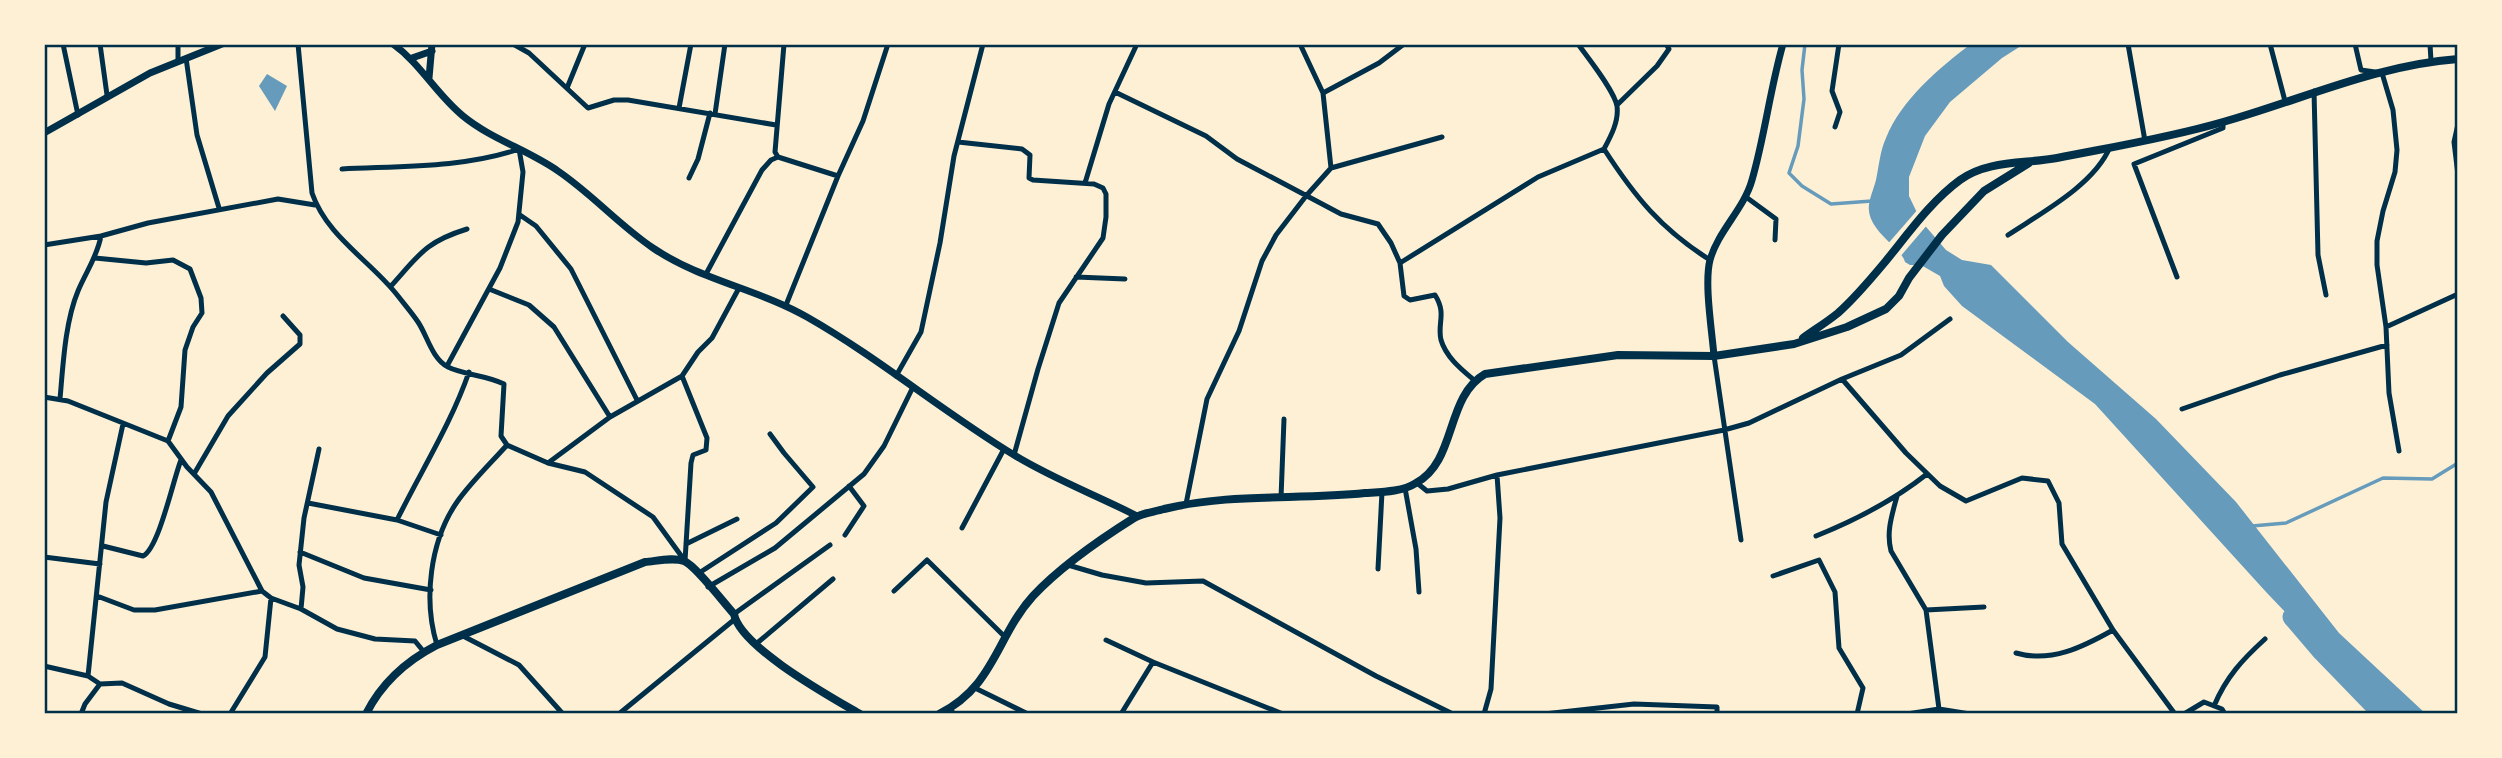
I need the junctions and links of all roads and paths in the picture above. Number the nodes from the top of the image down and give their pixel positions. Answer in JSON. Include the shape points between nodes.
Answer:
{"nodes":[{"id":1,"x":63,"y":44,"type":"edge"},
{"id":2,"x":100,"y":44,"type":"edge"},
{"id":3,"x":178,"y":44,"type":"edge"},
{"id":4,"x":222,"y":44,"type":"edge"},
{"id":5,"x":298,"y":44,"type":"edge"},
{"id":6,"x":393,"y":44,"type":"edge"},
{"id":7,"x":513,"y":44,"type":"edge"},
{"id":8,"x":585,"y":44,"type":"edge"},
{"id":9,"x":691,"y":44,"type":"edge"},
{"id":10,"x":725,"y":44,"type":"edge"},
{"id":11,"x":784,"y":44,"type":"edge"},
{"id":12,"x":888,"y":44,"type":"edge"},
{"id":13,"x":983,"y":44,"type":"edge"},
{"id":14,"x":1137,"y":44,"type":"edge"},
{"id":15,"x":1300,"y":44,"type":"edge"},
{"id":16,"x":1404,"y":44,"type":"edge"},
{"id":17,"x":1578,"y":44,"type":"edge"},
{"id":18,"x":1666,"y":44,"type":"edge"},
{"id":19,"x":1783,"y":44,"type":"edge"},
{"id":20,"x":1839,"y":44,"type":"edge"},
{"id":21,"x":2128,"y":44,"type":"edge"},
{"id":22,"x":2270,"y":44,"type":"edge"},
{"id":23,"x":2356,"y":44,"type":"edge"},
{"id":24,"x":2430,"y":44,"type":"edge"},
{"id":25,"x":432,"y":47,"type":"edge"},
{"id":26,"x":412,"y":58,"type":"junction"},
{"id":27,"x":2458,"y":59,"type":"edge"},
{"id":28,"x":182,"y":60,"type":"junction"},
{"id":29,"x":2431,"y":61,"type":"junction"},
{"id":30,"x":2382,"y":73,"type":"junction"},
{"id":31,"x":429,"y":78,"type":"junction"},
{"id":32,"x":567,"y":88,"type":"junction"},
{"id":33,"x":2314,"y":91,"type":"junction"},
{"id":34,"x":1115,"y":92,"type":"junction"},
{"id":35,"x":1323,"y":93,"type":"junction"},
{"id":36,"x":107,"y":95,"type":"junction"},
{"id":37,"x":2285,"y":101,"type":"junction"},
{"id":38,"x":1617,"y":105,"type":"junction"},
{"id":39,"x":679,"y":108,"type":"junction"},
{"id":40,"x":712,"y":114,"type":"junction"},
{"id":41,"x":78,"y":115,"type":"junction"},
{"id":42,"x":2223,"y":122,"type":"junction"},
{"id":43,"x":2458,"y":124,"type":"edge"},
{"id":44,"x":776,"y":125,"type":"junction"},
{"id":45,"x":1835,"y":127,"type":"dead end"},
{"id":46,"x":44,"y":133,"type":"edge"},
{"id":47,"x":1442,"y":137,"type":"dead end"},
{"id":48,"x":2145,"y":141,"type":"junction"},
{"id":49,"x":958,"y":142,"type":"junction"},
{"id":50,"x":2109,"y":147,"type":"junction"},
{"id":51,"x":519,"y":149,"type":"junction"},
{"id":52,"x":1604,"y":149,"type":"junction"},
{"id":53,"x":778,"y":157,"type":"junction"},
{"id":54,"x":2029,"y":163,"type":"junction"},
{"id":55,"x":1331,"y":168,"type":"junction"},
{"id":56,"x":342,"y":169,"type":"dead end"},
{"id":57,"x":2458,"y":174,"type":"edge"},
{"id":58,"x":838,"y":176,"type":"junction"},
{"id":59,"x":689,"y":178,"type":"dead end"},
{"id":60,"x":1085,"y":183,"type":"junction"},
{"id":61,"x":1306,"y":196,"type":"junction"},
{"id":62,"x":1746,"y":197,"type":"junction"},
{"id":63,"x":316,"y":205,"type":"junction"},
{"id":64,"x":219,"y":208,"type":"junction"},
{"id":65,"x":520,"y":215,"type":"junction"},
{"id":66,"x":467,"y":229,"type":"dead end"},
{"id":67,"x":2008,"y":235,"type":"dead end"},
{"id":68,"x":101,"y":236,"type":"junction"},
{"id":69,"x":1775,"y":240,"type":"dead end"},
{"id":70,"x":44,"y":245,"type":"edge"},
{"id":71,"x":95,"y":258,"type":"junction"},
{"id":72,"x":1710,"y":260,"type":"junction"},
{"id":73,"x":1400,"y":263,"type":"junction"},
{"id":74,"x":706,"y":274,"type":"junction"},
{"id":75,"x":1076,"y":277,"type":"junction"},
{"id":76,"x":2177,"y":277,"type":"dead end"},
{"id":77,"x":1125,"y":279,"type":"dead end"},
{"id":78,"x":391,"y":286,"type":"junction"},
{"id":79,"x":739,"y":288,"type":"junction"},
{"id":80,"x":489,"y":289,"type":"junction"},
{"id":81,"x":2458,"y":294,"type":"edge"},
{"id":82,"x":2326,"y":295,"type":"dead end"},
{"id":83,"x":786,"y":305,"type":"junction"},
{"id":84,"x":283,"y":316,"type":"dead end"},
{"id":85,"x":1950,"y":320,"type":"dead end"},
{"id":86,"x":2385,"y":327,"type":"junction"},
{"id":87,"x":1794,"y":344,"type":"junction"},
{"id":88,"x":2387,"y":345,"type":"junction"},
{"id":89,"x":1714,"y":356,"type":"junction"},
{"id":90,"x":447,"y":366,"type":"junction"},
{"id":91,"x":469,"y":372,"type":"junction"},
{"id":92,"x":682,"y":376,"type":"junction"},
{"id":93,"x":897,"y":376,"type":"junction"},
{"id":94,"x":1842,"y":379,"type":"junction"},
{"id":95,"x":1474,"y":380,"type":"junction"},
{"id":96,"x":913,"y":387,"type":"junction"},
{"id":97,"x":44,"y":397,"type":"edge"},
{"id":98,"x":60,"y":399,"type":"junction"},
{"id":99,"x":637,"y":400,"type":"junction"},
{"id":100,"x":2182,"y":409,"type":"dead end"},
{"id":101,"x":610,"y":417,"type":"junction"},
{"id":102,"x":1284,"y":419,"type":"dead end"},
{"id":103,"x":123,"y":424,"type":"junction"},
{"id":104,"x":1724,"y":430,"type":"junction"},
{"id":105,"x":770,"y":434,"type":"dead end"},
{"id":106,"x":168,"y":441,"type":"junction"},
{"id":107,"x":507,"y":445,"type":"junction"},
{"id":108,"x":320,"y":449,"type":"dead end"},
{"id":109,"x":1004,"y":449,"type":"junction"},
{"id":110,"x":2399,"y":452,"type":"dead end"},
{"id":111,"x":1014,"y":455,"type":"junction"},
{"id":112,"x":182,"y":459,"type":"junction"},
{"id":113,"x":548,"y":463,"type":"junction"},
{"id":114,"x":194,"y":474,"type":"junction"},
{"id":115,"x":1927,"y":474,"type":"junction"},
{"id":116,"x":1497,"y":475,"type":"junction"},
{"id":117,"x":1417,"y":483,"type":"junction"},
{"id":118,"x":849,"y":486,"type":"junction"},
{"id":119,"x":1405,"y":488,"type":"junction"},
{"id":120,"x":1382,"y":492,"type":"junction"},
{"id":121,"x":1897,"y":496,"type":"junction"},
{"id":122,"x":1281,"y":498,"type":"junction"},
{"id":123,"x":308,"y":503,"type":"junction"},
{"id":124,"x":1186,"y":504,"type":"junction"},
{"id":125,"x":1137,"y":516,"type":"junction"},
{"id":126,"x":737,"y":519,"type":"dead end"},
{"id":127,"x":397,"y":520,"type":"junction"},
{"id":128,"x":962,"y":528,"type":"dead end"},
{"id":129,"x":441,"y":535,"type":"junction"},
{"id":130,"x":845,"y":536,"type":"dead end"},
{"id":131,"x":1816,"y":536,"type":"dead end"},
{"id":132,"x":1741,"y":540,"type":"dead end"},
{"id":133,"x":686,"y":544,"type":"junction"},
{"id":134,"x":830,"y":545,"type":"dead end"},
{"id":135,"x":103,"y":546,"type":"junction"},
{"id":136,"x":300,"y":552,"type":"junction"},
{"id":137,"x":44,"y":557,"type":"edge"},
{"id":138,"x":685,"y":561,"type":"junction"},
{"id":139,"x":100,"y":564,"type":"junction"},
{"id":140,"x":1068,"y":565,"type":"junction"},
{"id":141,"x":1378,"y":569,"type":"dead end"},
{"id":142,"x":699,"y":573,"type":"junction"},
{"id":143,"x":1773,"y":576,"type":"dead end"},
{"id":144,"x":833,"y":579,"type":"dead end"},
{"id":145,"x":708,"y":587,"type":"junction"},
{"id":146,"x":431,"y":590,"type":"junction"},
{"id":147,"x":262,"y":591,"type":"junction"},
{"id":148,"x":894,"y":591,"type":"dead end"},
{"id":149,"x":1419,"y":592,"type":"dead end"},
{"id":150,"x":97,"y":596,"type":"junction"},
{"id":151,"x":271,"y":598,"type":"junction"},
{"id":152,"x":1984,"y":607,"type":"dead end"},
{"id":153,"x":301,"y":609,"type":"junction"},
{"id":154,"x":1926,"y":610,"type":"junction"},
{"id":155,"x":734,"y":617,"type":"junction"},
{"id":156,"x":2113,"y":631,"type":"junction"},
{"id":157,"x":460,"y":634,"type":"junction"},
{"id":158,"x":1005,"y":637,"type":"junction"},
{"id":159,"x":2265,"y":639,"type":"dead end"},
{"id":160,"x":1106,"y":640,"type":"dead end"},
{"id":161,"x":756,"y":643,"type":"junction"},
{"id":162,"x":437,"y":645,"type":"junction"},
{"id":163,"x":424,"y":652,"type":"junction"},
{"id":164,"x":2016,"y":653,"type":"dead end"},
{"id":165,"x":1153,"y":662,"type":"junction"},
{"id":166,"x":44,"y":666,"type":"edge"},
{"id":167,"x":88,"y":676,"type":"junction"},
{"id":168,"x":100,"y":684,"type":"junction"},
{"id":169,"x":975,"y":688,"type":"junction"},
{"id":170,"x":2214,"y":706,"type":"junction"},
{"id":171,"x":1939,"y":709,"type":"junction"},
{"id":172,"x":952,"y":711,"type":"edge"},
{"id":173,"x":620,"y":713,"type":"edge"},
{"id":174,"x":81,"y":714,"type":"edge"},
{"id":175,"x":202,"y":714,"type":"edge"},
{"id":176,"x":230,"y":714,"type":"edge"},
{"id":177,"x":366,"y":714,"type":"edge"},
{"id":178,"x":563,"y":714,"type":"edge"},
{"id":179,"x":860,"y":714,"type":"edge"},
{"id":180,"x":939,"y":714,"type":"edge"},
{"id":181,"x":1028,"y":714,"type":"edge"},
{"id":182,"x":1121,"y":714,"type":"edge"},
{"id":183,"x":1283,"y":714,"type":"edge"},
{"id":184,"x":1453,"y":714,"type":"edge"},
{"id":185,"x":1484,"y":714,"type":"edge"},
{"id":186,"x":1544,"y":714,"type":"edge"},
{"id":187,"x":1717,"y":714,"type":"edge"},
{"id":188,"x":1857,"y":714,"type":"edge"},
{"id":189,"x":1907,"y":714,"type":"edge"},
{"id":190,"x":1970,"y":714,"type":"edge"},
{"id":191,"x":2175,"y":714,"type":"edge"},
{"id":192,"x":2184,"y":714,"type":"edge"},
{"id":193,"x":2225,"y":714,"type":"edge"}],
"edges":[{"from":1,"to":41,"type":"street"},
{"from":2,"to":36,"type":"street"},
{"from":3,"to":28,"type":"street"},
{"from":4,"to":28,"type":"street"},
{"from":5,"to":63,"type":"street"},
{"from":6,"to":26,"type":"street"},
{"from":7,"to":32,"type":"street"},
{"from":8,"to":32,"type":"street"},
{"from":9,"to":39,"type":"street"},
{"from":10,"to":40,"type":"street"},
{"from":11,"to":44,"type":"street"},
{"from":12,"to":58,"type":"street","via":[[863,121]]},
{"from":13,"to":49,"type":"street"},
{"from":14,"to":34,"type":"street"},
{"from":15,"to":35,"type":"street"},
{"from":16,"to":35,"type":"street"},
{"from":17,"to":38,"type":"street"},
{"from":18,"to":38,"type":"street","via":[[1669,49],[1657,66]]},
{"from":19,"to":62,"type":"street"},
{"from":20,"to":45,"type":"street","via":[[1832,91],[1840,113]]},
{"from":21,"to":48,"type":"street"},
{"from":22,"to":37,"type":"street"},
{"from":23,"to":30,"type":"street","via":[[2361,70]]},
{"from":24,"to":29,"type":"street"},
{"from":25,"to":26,"type":"street"},
{"from":25,"to":31,"type":"street"},
{"from":26,"to":31,"type":"street"},
{"from":27,"to":29,"type":"main road"},
{"from":28,"to":36,"type":"street"},
{"from":28,"to":64,"type":"street","via":[[197,135]]},
{"from":29,"to":30,"type":"main road"},
{"from":30,"to":33,"type":"main road"},
{"from":30,"to":86,"type":"street","via":[[2393,110],[2397,150],[2377,241]]},
{"from":31,"to":51,"type":"street","via":[[461,114]]},
{"from":32,"to":39,"type":"street","via":[[588,108],[614,100]]},
{"from":33,"to":37,"type":"main road"},
{"from":33,"to":82,"type":"street","via":[[2318,255]]},
{"from":34,"to":60,"type":"street"},
{"from":34,"to":61,"type":"street","via":[[1206,136],[1237,159]]},
{"from":35,"to":55,"type":"street"},
{"from":36,"to":41,"type":"street"},
{"from":37,"to":42,"type":"main road"},
{"from":38,"to":52,"type":"street","via":[[1614,131]]},
{"from":39,"to":40,"type":"street"},
{"from":40,"to":44,"type":"street"},
{"from":40,"to":59,"type":"street"},
{"from":41,"to":46,"type":"street"},
{"from":42,"to":48,"type":"main road"},
{"from":42,"to":76,"type":"street","via":[[2223,128],[2134,164]]},
{"from":43,"to":57,"type":"street","via":[[2454,142]]},
{"from":44,"to":53,"type":"street"},
{"from":47,"to":55,"type":"street"},
{"from":48,"to":50,"type":"main road"},
{"from":49,"to":60,"type":"street","via":[[1026,151],[1033,180]]},
{"from":49,"to":93,"type":"street","via":[[921,332]]},
{"from":50,"to":54,"type":"main road"},
{"from":50,"to":67,"type":"street","via":[[2097,169]]},
{"from":51,"to":56,"type":"street","via":[[443,163]]},
{"from":51,"to":65,"type":"street","via":[[523,172]]},
{"from":51,"to":74,"type":"street","via":[[560,172],[653,248]]},
{"from":52,"to":72,"type":"street","via":[[1632,192],[1664,227]]},
{"from":52,"to":73,"type":"street","via":[[1538,177]]},
{"from":53,"to":58,"type":"street"},
{"from":53,"to":74,"type":"street","via":[[762,170]]},
{"from":54,"to":87,"type":"main road","via":[[1984,191],[1942,235],[1886,309]]},
{"from":54,"to":87,"type":"main road","via":[[2002,163],[1961,179],[1936,201],[1837,314]]},
{"from":55,"to":61,"type":"street"},
{"from":58,"to":83,"type":"street"},
{"from":60,"to":75,"type":"street","via":[[1103,188],[1107,217],[1102,239]]},
{"from":61,"to":73,"type":"street","via":[[1341,214],[1378,224]]},
{"from":61,"to":124,"type":"street","via":[[1262,261],[1239,331],[1207,399]]},
{"from":62,"to":69,"type":"street","via":[[1776,219]]},
{"from":62,"to":72,"type":"street"},
{"from":63,"to":64,"type":"street","via":[[278,199]]},
{"from":63,"to":78,"type":"street","via":[[342,240]]},
{"from":64,"to":68,"type":"street"},
{"from":65,"to":80,"type":"street"},
{"from":65,"to":99,"type":"street","via":[[536,226],[572,269]]},
{"from":66,"to":78,"type":"street","via":[[428,245]]},
{"from":68,"to":70,"type":"street"},
{"from":68,"to":71,"type":"street"},
{"from":71,"to":98,"type":"street","via":[[77,293]]},
{"from":71,"to":106,"type":"street","via":[[146,263],[173,260],[190,269],[202,313],[185,350],[181,407]]},
{"from":72,"to":89,"type":"street"},
{"from":73,"to":95,"type":"street","via":[[1404,296],[1410,300],[1435,295],[1442,308],[1441,340],[1454,363]]},
{"from":74,"to":79,"type":"street"},
{"from":75,"to":77,"type":"street"},
{"from":75,"to":111,"type":"street","via":[[1059,303]]},
{"from":78,"to":90,"type":"street"},
{"from":79,"to":83,"type":"street"},
{"from":79,"to":92,"type":"street","via":[[712,338]]},
{"from":80,"to":90,"type":"street"},
{"from":80,"to":101,"type":"street","via":[[529,305],[554,327]]},
{"from":81,"to":86,"type":"street"},
{"from":83,"to":93,"type":"street"},
{"from":84,"to":114,"type":"street","via":[[300,335],[300,344],[228,416]]},
{"from":85,"to":94,"type":"street","via":[[1901,355]]},
{"from":86,"to":88,"type":"street"},
{"from":87,"to":89,"type":"main road"},
{"from":88,"to":100,"type":"street","via":[[2280,374]]},
{"from":88,"to":110,"type":"street"},
{"from":89,"to":95,"type":"main road","via":[[1618,355],[1485,374]]},
{"from":89,"to":104,"type":"street"},
{"from":90,"to":91,"type":"street"},
{"from":91,"to":107,"type":"street","via":[[504,384],[500,436]]},
{"from":91,"to":127,"type":"street","via":[[433,455]]},
{"from":92,"to":99,"type":"street"},
{"from":92,"to":133,"type":"street","via":[[708,444],[691,463]]},
{"from":93,"to":96,"type":"street"},
{"from":94,"to":104,"type":"street"},
{"from":94,"to":115,"type":"street"},
{"from":95,"to":117,"type":"main road","via":[[1438,460]]},
{"from":96,"to":109,"type":"street"},
{"from":96,"to":118,"type":"street","via":[[884,446]]},
{"from":97,"to":98,"type":"street"},
{"from":98,"to":103,"type":"street"},
{"from":99,"to":101,"type":"street"},
{"from":101,"to":113,"type":"street"},
{"from":102,"to":122,"type":"street"},
{"from":103,"to":106,"type":"street"},
{"from":103,"to":135,"type":"street","via":[[106,502]]},
{"from":104,"to":116,"type":"street"},
{"from":104,"to":132,"type":"street"},
{"from":105,"to":142,"type":"street","via":[[813,487],[776,523]]},
{"from":106,"to":112,"type":"street"},
{"from":107,"to":113,"type":"street"},
{"from":107,"to":129,"type":"street","via":[[456,503]]},
{"from":108,"to":123,"type":"street"},
{"from":109,"to":111,"type":"street"},
{"from":109,"to":128,"type":"street"},
{"from":111,"to":125,"type":"street"},
{"from":112,"to":114,"type":"street"},
{"from":112,"to":135,"type":"street","via":[[148,554]]},
{"from":113,"to":138,"type":"street","via":[[585,472],[653,517]]},
{"from":114,"to":147,"type":"street","via":[[211,492]]},
{"from":115,"to":121,"type":"street"},
{"from":115,"to":156,"type":"street","via":[[1966,501],[2022,478],[2048,481],[2059,503],[2062,544]]},
{"from":116,"to":117,"type":"street","via":[[1448,489],[1427,491]]},
{"from":116,"to":185,"type":"street","via":[[1500,518],[1491,689]]},
{"from":117,"to":119,"type":"main road"},
{"from":118,"to":130,"type":"street","via":[[864,506]]},
{"from":118,"to":145,"type":"street","via":[[775,548]]},
{"from":119,"to":120,"type":"main road"},
{"from":119,"to":149,"type":"street"},
{"from":120,"to":122,"type":"main road"},
{"from":120,"to":141,"type":"street"},
{"from":121,"to":131,"type":"street"},
{"from":121,"to":154,"type":"street","via":[[1888,532],[1891,551]]},
{"from":122,"to":124,"type":"main road"},
{"from":123,"to":127,"type":"street"},
{"from":123,"to":136,"type":"street"},
{"from":124,"to":125,"type":"main road"},
{"from":125,"to":140,"type":"main road"},
{"from":126,"to":133,"type":"street"},
{"from":127,"to":129,"type":"street"},
{"from":129,"to":146,"type":"street"},
{"from":133,"to":138,"type":"street"},
{"from":134,"to":155,"type":"street"},
{"from":135,"to":139,"type":"street"},
{"from":136,"to":146,"type":"street","via":[[364,578]]},
{"from":136,"to":153,"type":"street"},
{"from":137,"to":139,"type":"street"},
{"from":138,"to":142,"type":"main road"},
{"from":138,"to":157,"type":"main road","via":[[646,562]]},
{"from":139,"to":150,"type":"street"},
{"from":140,"to":158,"type":"main road","via":[[1032,597]]},
{"from":140,"to":184,"type":"street","via":[[1146,583],[1203,581]]},
{"from":142,"to":145,"type":"main road"},
{"from":143,"to":188,"type":"street","via":[[1819,560],[1835,592],[1839,648],[1863,688]]},
{"from":144,"to":161,"type":"street"},
{"from":145,"to":155,"type":"main road"},
{"from":146,"to":162,"type":"street","via":[[431,626]]},
{"from":147,"to":150,"type":"street","via":[[155,610],[134,610]]},
{"from":147,"to":151,"type":"street"},
{"from":148,"to":158,"type":"street","via":[[927,560]]},
{"from":150,"to":167,"type":"street"},
{"from":151,"to":153,"type":"street"},
{"from":151,"to":176,"type":"street","via":[[265,657]]},
{"from":152,"to":154,"type":"street"},
{"from":153,"to":163,"type":"street","via":[[337,629],[375,639],[415,641]]},
{"from":154,"to":171,"type":"street"},
{"from":155,"to":161,"type":"main road"},
{"from":155,"to":173,"type":"street"},
{"from":156,"to":164,"type":"street","via":[[2065,654]]},
{"from":156,"to":191,"type":"street"},
{"from":157,"to":162,"type":"main road"},
{"from":157,"to":178,"type":"street","via":[[519,665]]},
{"from":158,"to":169,"type":"main road"},
{"from":159,"to":170,"type":"street","via":[[2238,663]]},
{"from":160,"to":165,"type":"street"},
{"from":161,"to":179,"type":"main road","via":[[793,674]]},
{"from":162,"to":163,"type":"main road"},
{"from":163,"to":177,"type":"main road","via":[[395,673]]},
{"from":165,"to":182,"type":"street"},
{"from":165,"to":183,"type":"street"},
{"from":166,"to":167,"type":"street"},
{"from":167,"to":168,"type":"street"},
{"from":168,"to":174,"type":"street"},
{"from":168,"to":175,"type":"street","via":[[122,683]]},
{"from":169,"to":172,"type":"main road"},
{"from":169,"to":181,"type":"street"},
{"from":170,"to":192,"type":"street","via":[[2204,702]]},
{"from":170,"to":193,"type":"street"},
{"from":171,"to":189,"type":"street"},
{"from":171,"to":190,"type":"street"},
{"from":172,"to":180,"type":"main road"},
{"from":186,"to":187,"type":"street","via":[[1634,704],[1717,707]]}]}
